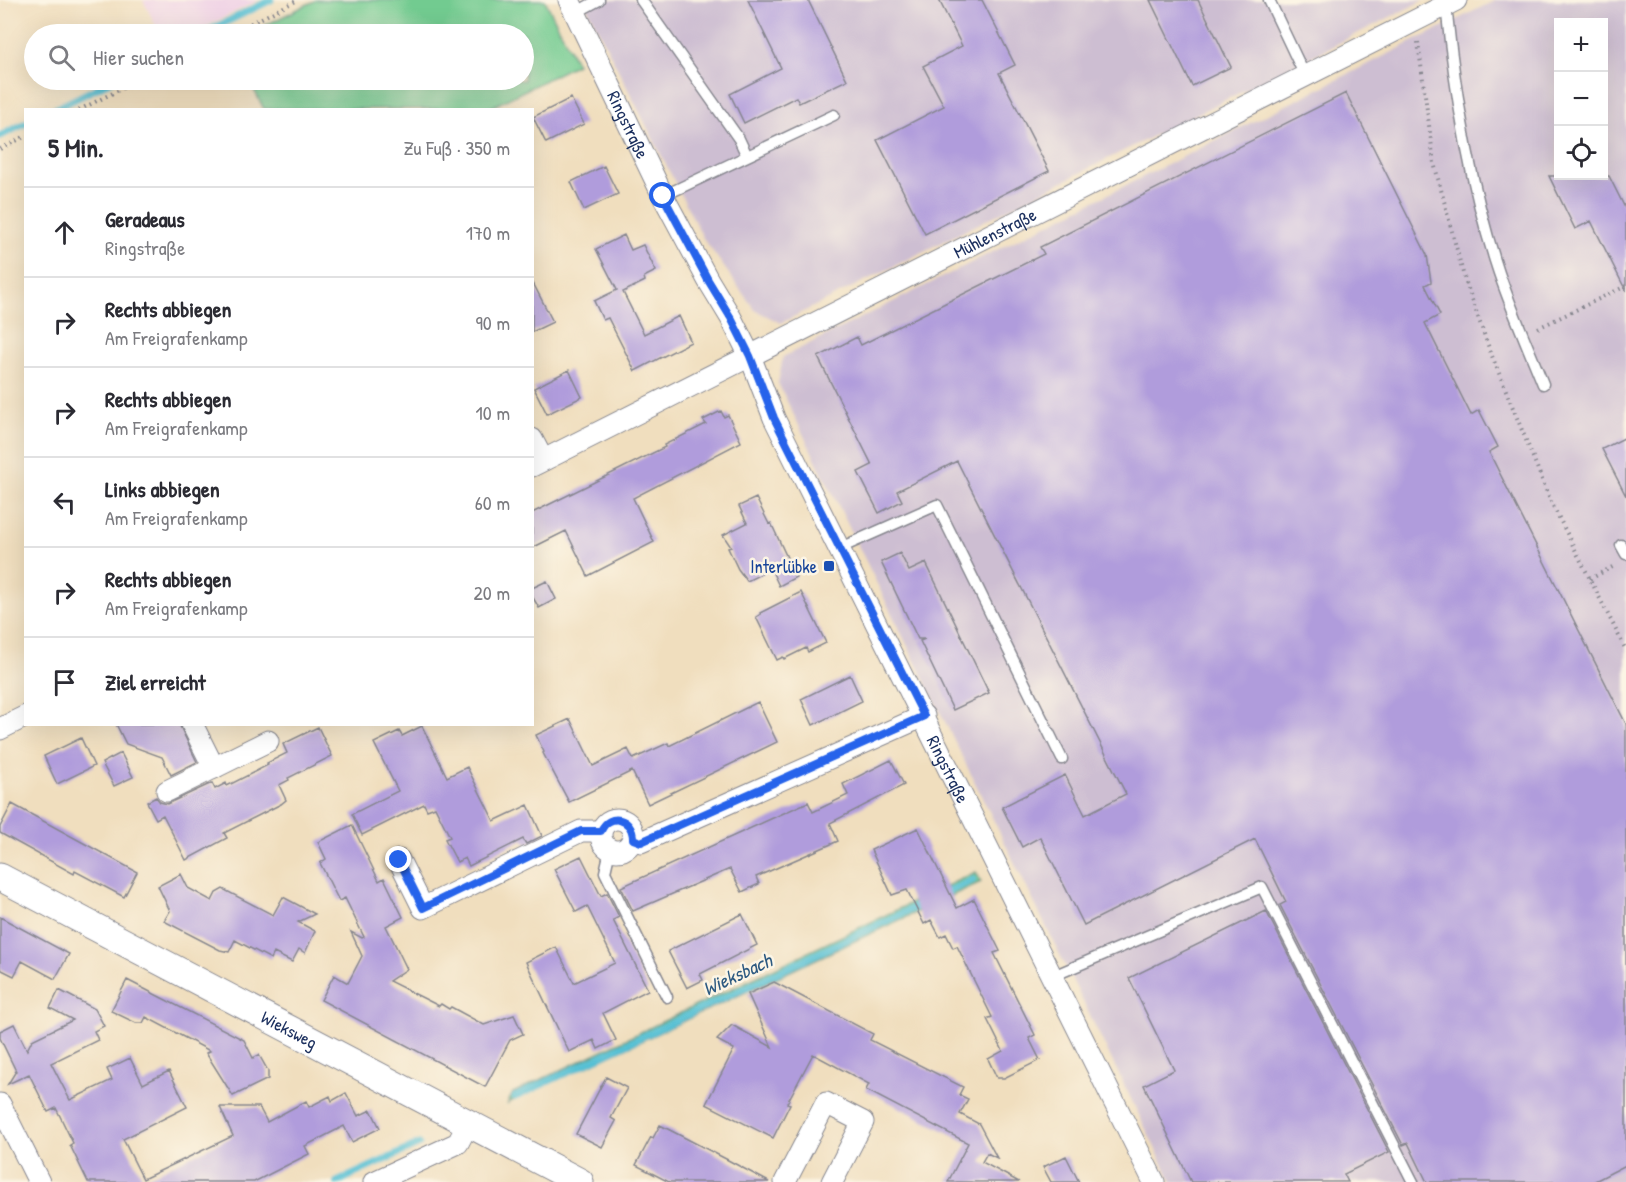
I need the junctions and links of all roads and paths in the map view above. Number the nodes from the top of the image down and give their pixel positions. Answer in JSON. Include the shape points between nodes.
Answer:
{"nodes":[{"id":1,"x":298,"y":0,"type":"edge"},
{"id":2,"x":599,"y":0,"type":"edge"},
{"id":3,"x":641,"y":0,"type":"edge"},
{"id":4,"x":1269,"y":0,"type":"edge"},
{"id":5,"x":1451,"y":2,"type":"edge"},
{"id":6,"x":572,"y":7,"type":"edge"},
{"id":7,"x":1414,"y":21,"type":"junction"},
{"id":8,"x":249,"y":24,"type":"edge"},
{"id":9,"x":1305,"y":76,"type":"junction"},
{"id":10,"x":119,"y":90,"type":"edge"},
{"id":11,"x":83,"y":108,"type":"edge"},
{"id":12,"x":834,"y":115,"type":"dead end"},
{"id":13,"x":24,"y":137,"type":"edge"},
{"id":14,"x":0,"y":149,"type":"edge"},
{"id":15,"x":747,"y":156,"type":"junction"},
{"id":16,"x":663,"y":196,"type":"junction"},
{"id":17,"x":1626,"y":285,"type":"edge"},
{"id":18,"x":1524,"y":335,"type":"junction"},
{"id":19,"x":750,"y":356,"type":"junction"},
{"id":20,"x":1543,"y":384,"type":"dead end"},
{"id":21,"x":534,"y":447,"type":"edge"},
{"id":22,"x":538,"y":463,"type":"edge"},
{"id":23,"x":840,"y":548,"type":"junction"},
{"id":24,"x":1624,"y":550,"type":"edge"},
{"id":25,"x":1590,"y":579,"type":"junction"},
{"id":26,"x":1626,"y":650,"type":"edge"},
{"id":27,"x":924,"y":716,"type":"junction"},
{"id":28,"x":24,"y":717,"type":"edge"},
{"id":29,"x":193,"y":726,"type":"edge"},
{"id":30,"x":0,"y":729,"type":"edge"},
{"id":31,"x":268,"y":741,"type":"dead end"},
{"id":32,"x":1062,"y":759,"type":"dead end"},
{"id":33,"x":214,"y":768,"type":"junction"},
{"id":34,"x":167,"y":791,"type":"dead end"},
{"id":35,"x":633,"y":839,"type":"junction"},
{"id":36,"x":605,"y":841,"type":"junction"},
{"id":37,"x":399,"y":860,"type":"dead end"},
{"id":38,"x":0,"y":877,"type":"edge"},
{"id":39,"x":1053,"y":976,"type":"junction"},
{"id":40,"x":667,"y":997,"type":"dead end"},
{"id":41,"x":0,"y":1104,"type":"edge"},
{"id":42,"x":468,"y":1124,"type":"junction"},
{"id":43,"x":39,"y":1182,"type":"edge"},
{"id":44,"x":374,"y":1182,"type":"edge"},
{"id":45,"x":580,"y":1182,"type":"edge"},
{"id":46,"x":785,"y":1182,"type":"edge"},
{"id":47,"x":832,"y":1182,"type":"edge"},
{"id":48,"x":1154,"y":1182,"type":"edge"},
{"id":49,"x":1413,"y":1182,"type":"edge"}],
"edges":[{"from":1,"to":8,"type":"path"},
{"from":2,"to":6,"type":"lane"},
{"from":3,"to":15,"type":"lane"},
{"from":4,"to":9,"type":"lane"},
{"from":5,"to":7,"type":"street","name":"Mühlenstraße"},
{"from":5,"to":18,"type":"lane","via":[[1452,57],[1468,159],[1499,273]]},
{"from":6,"to":16,"type":"street","name":"Ringstraße"},
{"from":7,"to":9,"type":"street","name":"Mühlenstraße"},
{"from":7,"to":25,"type":"path","via":[[1434,163],[1464,277],[1551,502]]},
{"from":9,"to":19,"type":"street","name":"Mühlenstraße"},
{"from":10,"to":11,"type":"path"},
{"from":12,"to":15,"type":"lane"},
{"from":13,"to":14,"type":"path"},
{"from":15,"to":16,"type":"lane"},
{"from":16,"to":19,"type":"street","name":"Ringstraße"},
{"from":17,"to":18,"type":"path"},
{"from":18,"to":20,"type":"lane"},
{"from":19,"to":22,"type":"street","name":"Mühlenstraße"},
{"from":19,"to":23,"type":"street","name":"Ringstraße","via":[[774,418]]},
{"from":21,"to":22,"type":"street"},
{"from":23,"to":27,"type":"street","name":"Ringstraße"},
{"from":23,"to":32,"type":"lane","via":[[936,505]]},
{"from":24,"to":25,"type":"path","via":[[1618,563]]},
{"from":25,"to":26,"type":"path"},
{"from":27,"to":35,"type":"street","via":[[641,842]]},
{"from":27,"to":39,"type":"street","name":"Ringstraße"},
{"from":28,"to":30,"type":"street"},
{"from":29,"to":33,"type":"street"},
{"from":31,"to":33,"type":"street"},
{"from":33,"to":34,"type":"street"},
{"from":35,"to":36,"type":"street","via":[[624,850]]},
{"from":35,"to":36,"type":"street","via":[[630,825],[617,819],[604,825]]},
{"from":36,"to":37,"type":"street","via":[[581,831],[423,908]]},
{"from":36,"to":40,"type":"lane","via":[[605,872]]},
{"from":38,"to":42,"type":"street","name":"Wieksweg"},
{"from":39,"to":48,"type":"street","name":"Ringstraße"},
{"from":39,"to":49,"type":"lane","via":[[1263,887]]},
{"from":41,"to":43,"type":"street"},
{"from":42,"to":44,"type":"street","via":[[458,1143]]},
{"from":42,"to":45,"type":"street","name":"Wieksweg"},
{"from":46,"to":47,"type":"street","via":[[826,1103],[863,1122]]}]}
